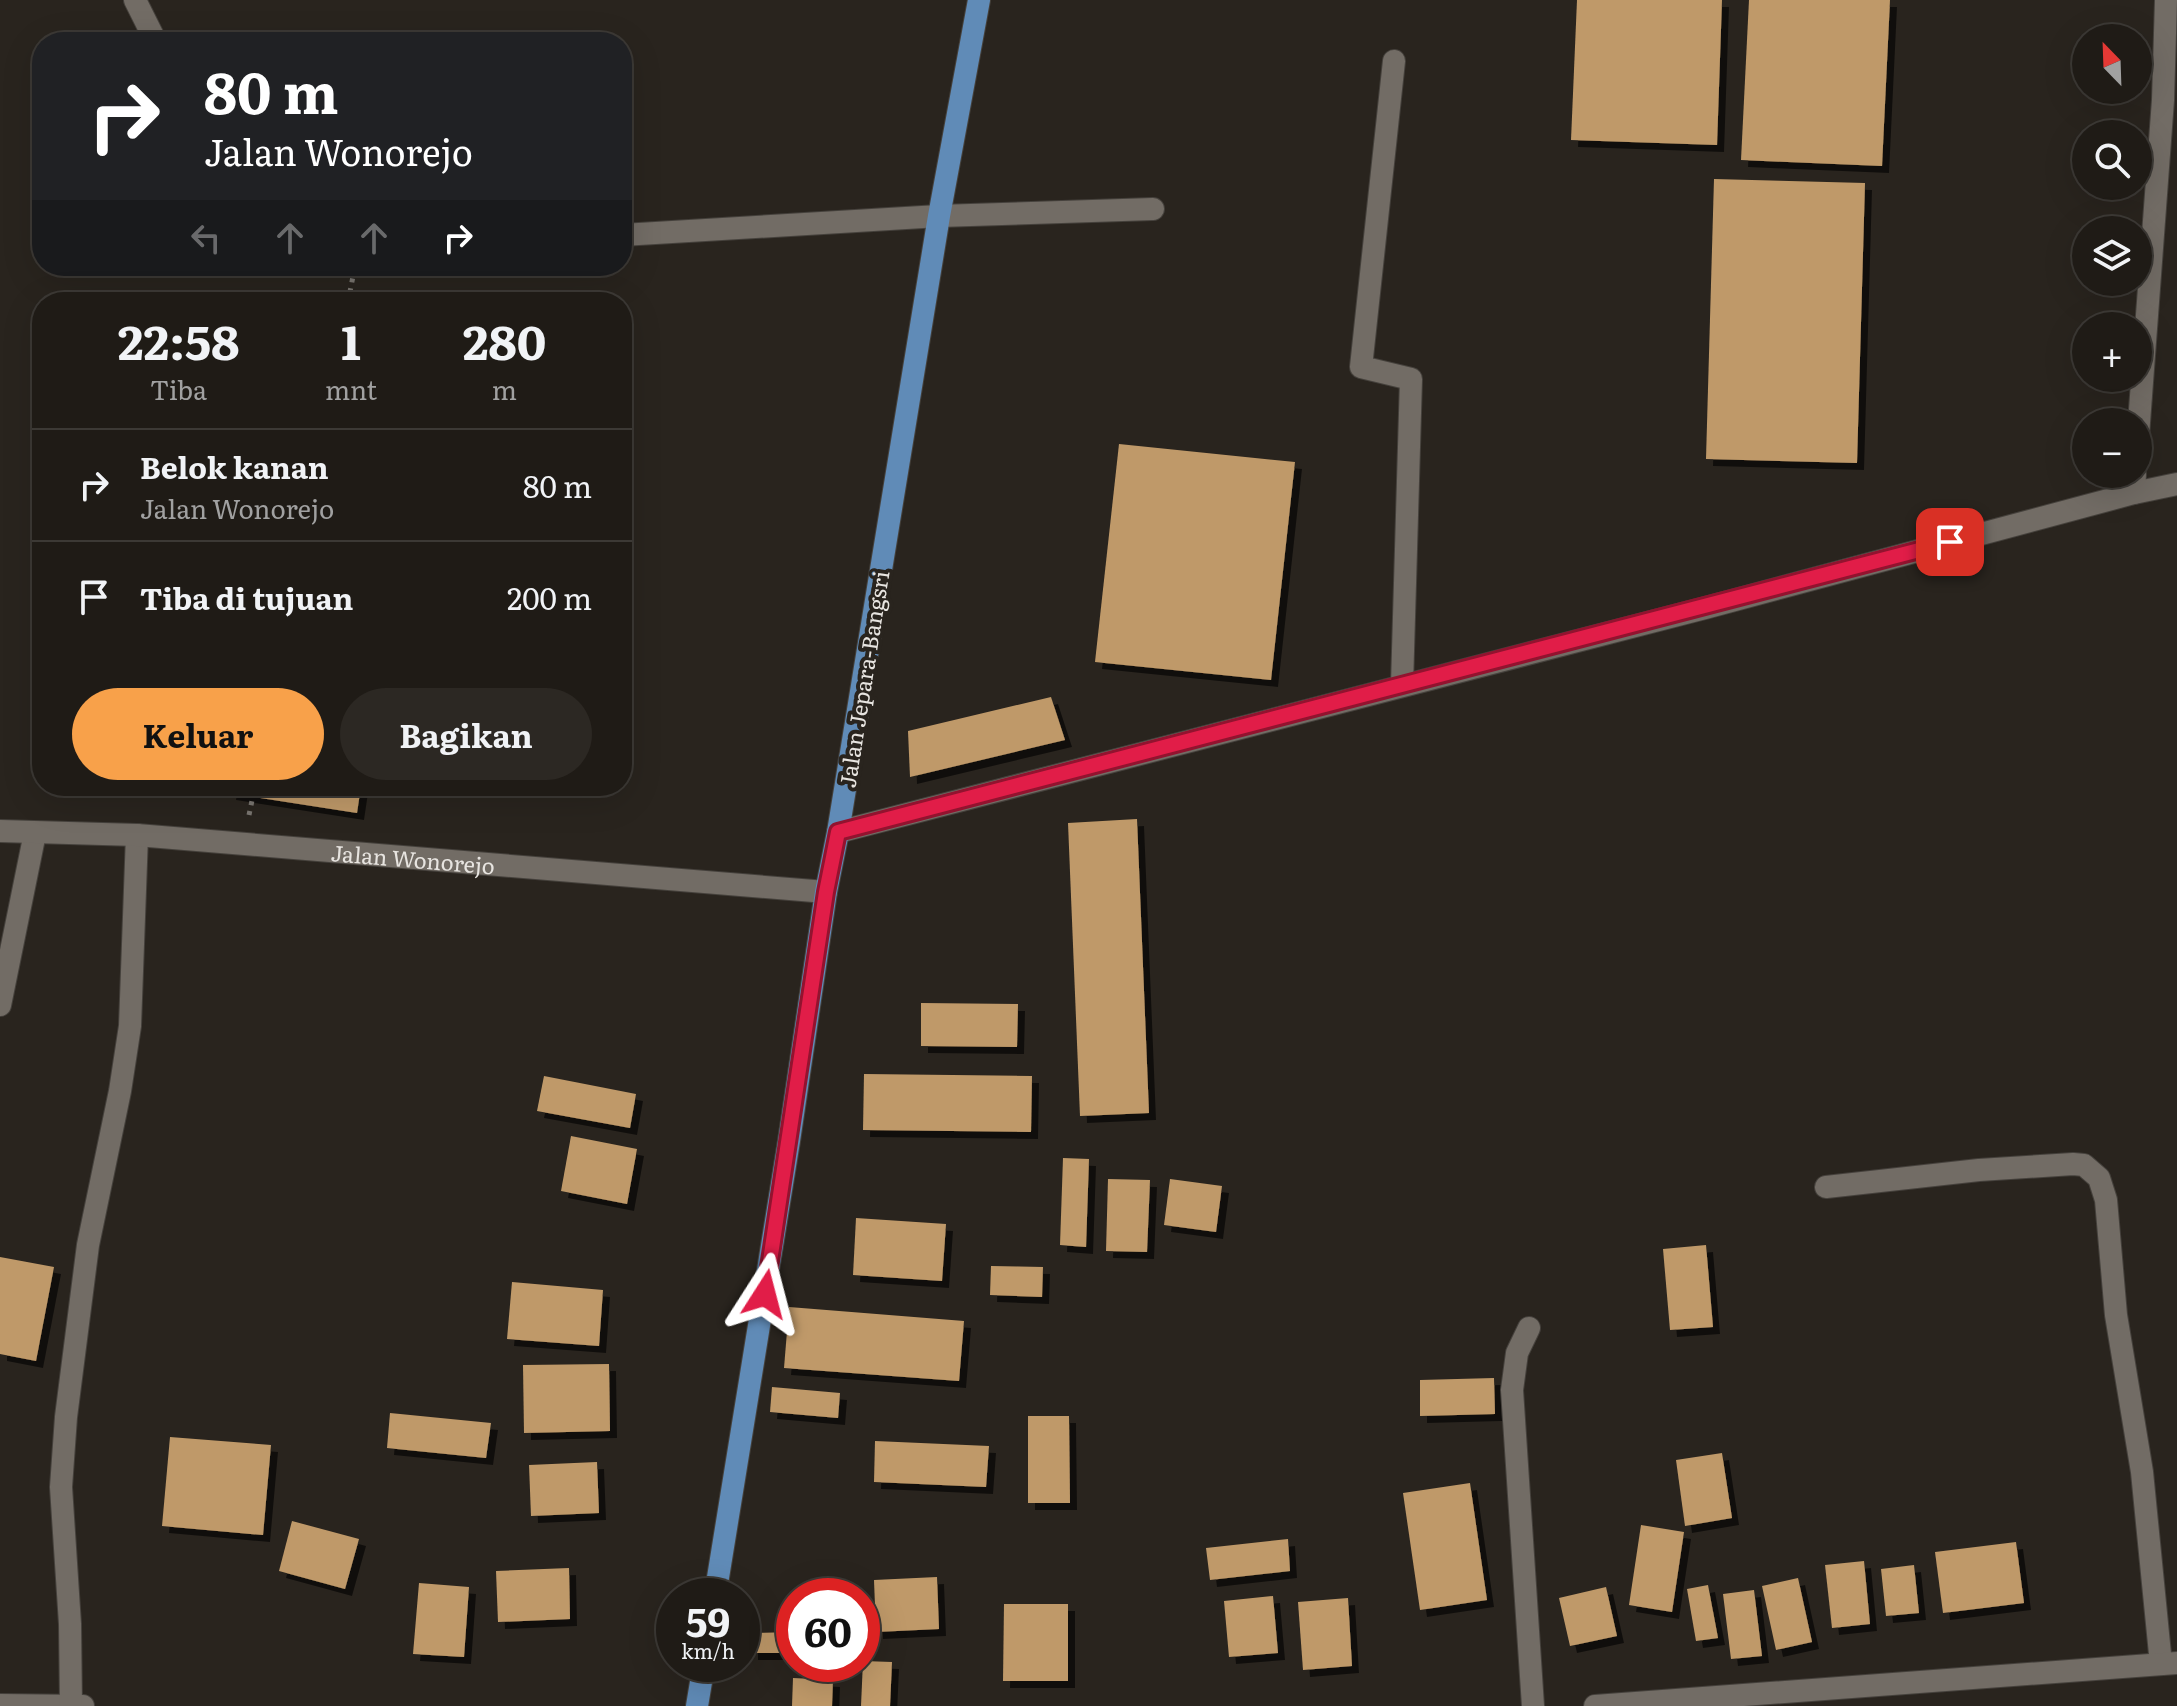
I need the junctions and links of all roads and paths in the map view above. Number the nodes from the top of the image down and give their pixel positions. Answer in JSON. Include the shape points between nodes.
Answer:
{"nodes":[{"id":1,"x":135,"y":0,"type":"edge"},
{"id":2,"x":979,"y":0,"type":"edge"},
{"id":3,"x":2166,"y":0,"type":"edge"},
{"id":4,"x":151,"y":32,"type":"edge"},
{"id":5,"x":1394,"y":61,"type":"dead end"},
{"id":6,"x":1153,"y":209,"type":"dead end"},
{"id":7,"x":939,"y":216,"type":"junction"},
{"id":8,"x":632,"y":234,"type":"edge"},
{"id":9,"x":2140,"y":408,"type":"edge"},
{"id":10,"x":2152,"y":484,"type":"edge"},
{"id":11,"x":2177,"y":484,"type":"edge"},
{"id":12,"x":2120,"y":488,"type":"edge"},
{"id":13,"x":1402,"y":685,"type":"junction"},
{"id":14,"x":0,"y":831,"type":"edge"},
{"id":15,"x":838,"y":832,"type":"junction"},
{"id":16,"x":35,"y":833,"type":"junction"},
{"id":17,"x":137,"y":835,"type":"junction"},
{"id":18,"x":826,"y":892,"type":"junction"},
{"id":19,"x":0,"y":1005,"type":"edge"},
{"id":20,"x":1826,"y":1187,"type":"dead end"},
{"id":21,"x":1529,"y":1328,"type":"dead end"},
{"id":22,"x":718,"y":1578,"type":"edge"},
{"id":23,"x":2169,"y":1663,"type":"edge"},
{"id":24,"x":701,"y":1682,"type":"edge"},
{"id":25,"x":0,"y":1705,"type":"edge"},
{"id":26,"x":34,"y":1705,"type":"edge"},
{"id":27,"x":71,"y":1706,"type":"edge"},
{"id":28,"x":84,"y":1706,"type":"edge"},
{"id":29,"x":697,"y":1706,"type":"edge"},
{"id":30,"x":1533,"y":1706,"type":"edge"},
{"id":31,"x":1595,"y":1706,"type":"edge"}],
"edges":[{"from":1,"to":4,"type":"street"},
{"from":2,"to":7,"type":"main road","name":"Jalan Jepara-Bangsri"},
{"from":3,"to":9,"type":"street"},
{"from":5,"to":13,"type":"street","via":[[1361,367],[1411,379]]},
{"from":6,"to":7,"type":"street"},
{"from":7,"to":8,"type":"street"},
{"from":7,"to":15,"type":"main road","name":"Jalan Jepara-Bangsri"},
{"from":10,"to":11,"type":"street"},
{"from":12,"to":13,"type":"street","via":[[1705,608]]},
{"from":13,"to":15,"type":"street"},
{"from":14,"to":16,"type":"street","name":"Jalan Wonorejo"},
{"from":15,"to":18,"type":"main road","name":"Jalan Jepara-Bangsri"},
{"from":16,"to":17,"type":"street","name":"Jalan Wonorejo"},
{"from":16,"to":19,"type":"street"},
{"from":17,"to":18,"type":"street","name":"Jalan Wonorejo"},
{"from":17,"to":27,"type":"street","via":[[130,1026],[88,1245],[66,1417],[61,1487]]},
{"from":18,"to":22,"type":"main road","name":"Jalan Jepara-Bangsri"},
{"from":20,"to":23,"type":"street","via":[[2073,1164],[2084,1165],[2099,1178]]},
{"from":21,"to":30,"type":"street","via":[[1512,1382]]},
{"from":23,"to":31,"type":"street"},
{"from":24,"to":29,"type":"main road"},
{"from":25,"to":26,"type":"street"},
{"from":26,"to":27,"type":"street"},
{"from":27,"to":28,"type":"street"}]}
